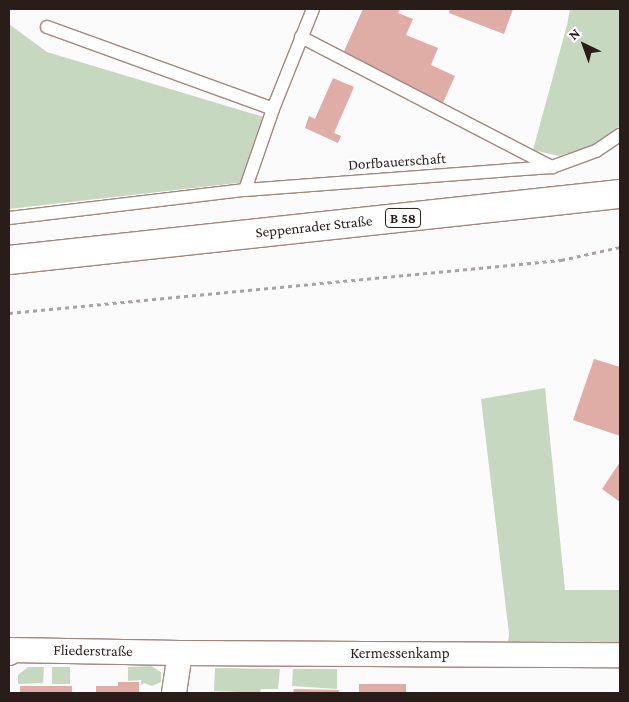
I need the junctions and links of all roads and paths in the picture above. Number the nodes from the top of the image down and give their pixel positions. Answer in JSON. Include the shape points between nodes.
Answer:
{"nodes":[{"id":1,"x":314,"y":9,"type":"edge"},
{"id":2,"x":47,"y":28,"type":"dead end"},
{"id":3,"x":302,"y":37,"type":"junction"},
{"id":4,"x":273,"y":109,"type":"junction"},
{"id":5,"x":620,"y":135,"type":"edge"},
{"id":6,"x":552,"y":167,"type":"junction"},
{"id":7,"x":245,"y":190,"type":"junction"},
{"id":8,"x":620,"y":194,"type":"edge"},
{"id":9,"x":9,"y":218,"type":"edge"},
{"id":10,"x":620,"y":247,"type":"edge"},
{"id":11,"x":9,"y":260,"type":"edge"},
{"id":12,"x":9,"y":313,"type":"edge"},
{"id":13,"x":9,"y":651,"type":"edge"},
{"id":14,"x":180,"y":654,"type":"junction"},
{"id":15,"x":620,"y":655,"type":"edge"},
{"id":16,"x":174,"y":693,"type":"edge"}],
"edges":[{"from":1,"to":3,"type":"lane"},
{"from":2,"to":4,"type":"lane"},
{"from":3,"to":4,"type":"lane"},
{"from":3,"to":6,"type":"lane"},
{"from":4,"to":7,"type":"lane"},
{"from":5,"to":6,"type":"lane","name":"Dorfbauerschaft","via":[[596,151]]},
{"from":6,"to":7,"type":"lane","name":"Dorfbauerschaft"},
{"from":7,"to":9,"type":"lane","name":"Dorfbauerschaft"},
{"from":8,"to":11,"type":"main road","name":"Seppenrader Straße","number":"B 58"},
{"from":10,"to":12,"type":"path","via":[[561,260]]},
{"from":13,"to":14,"type":"street","name":"Fliederstraße"},
{"from":14,"to":15,"type":"street","name":"Kermessenkamp"},
{"from":14,"to":16,"type":"street"}]}
